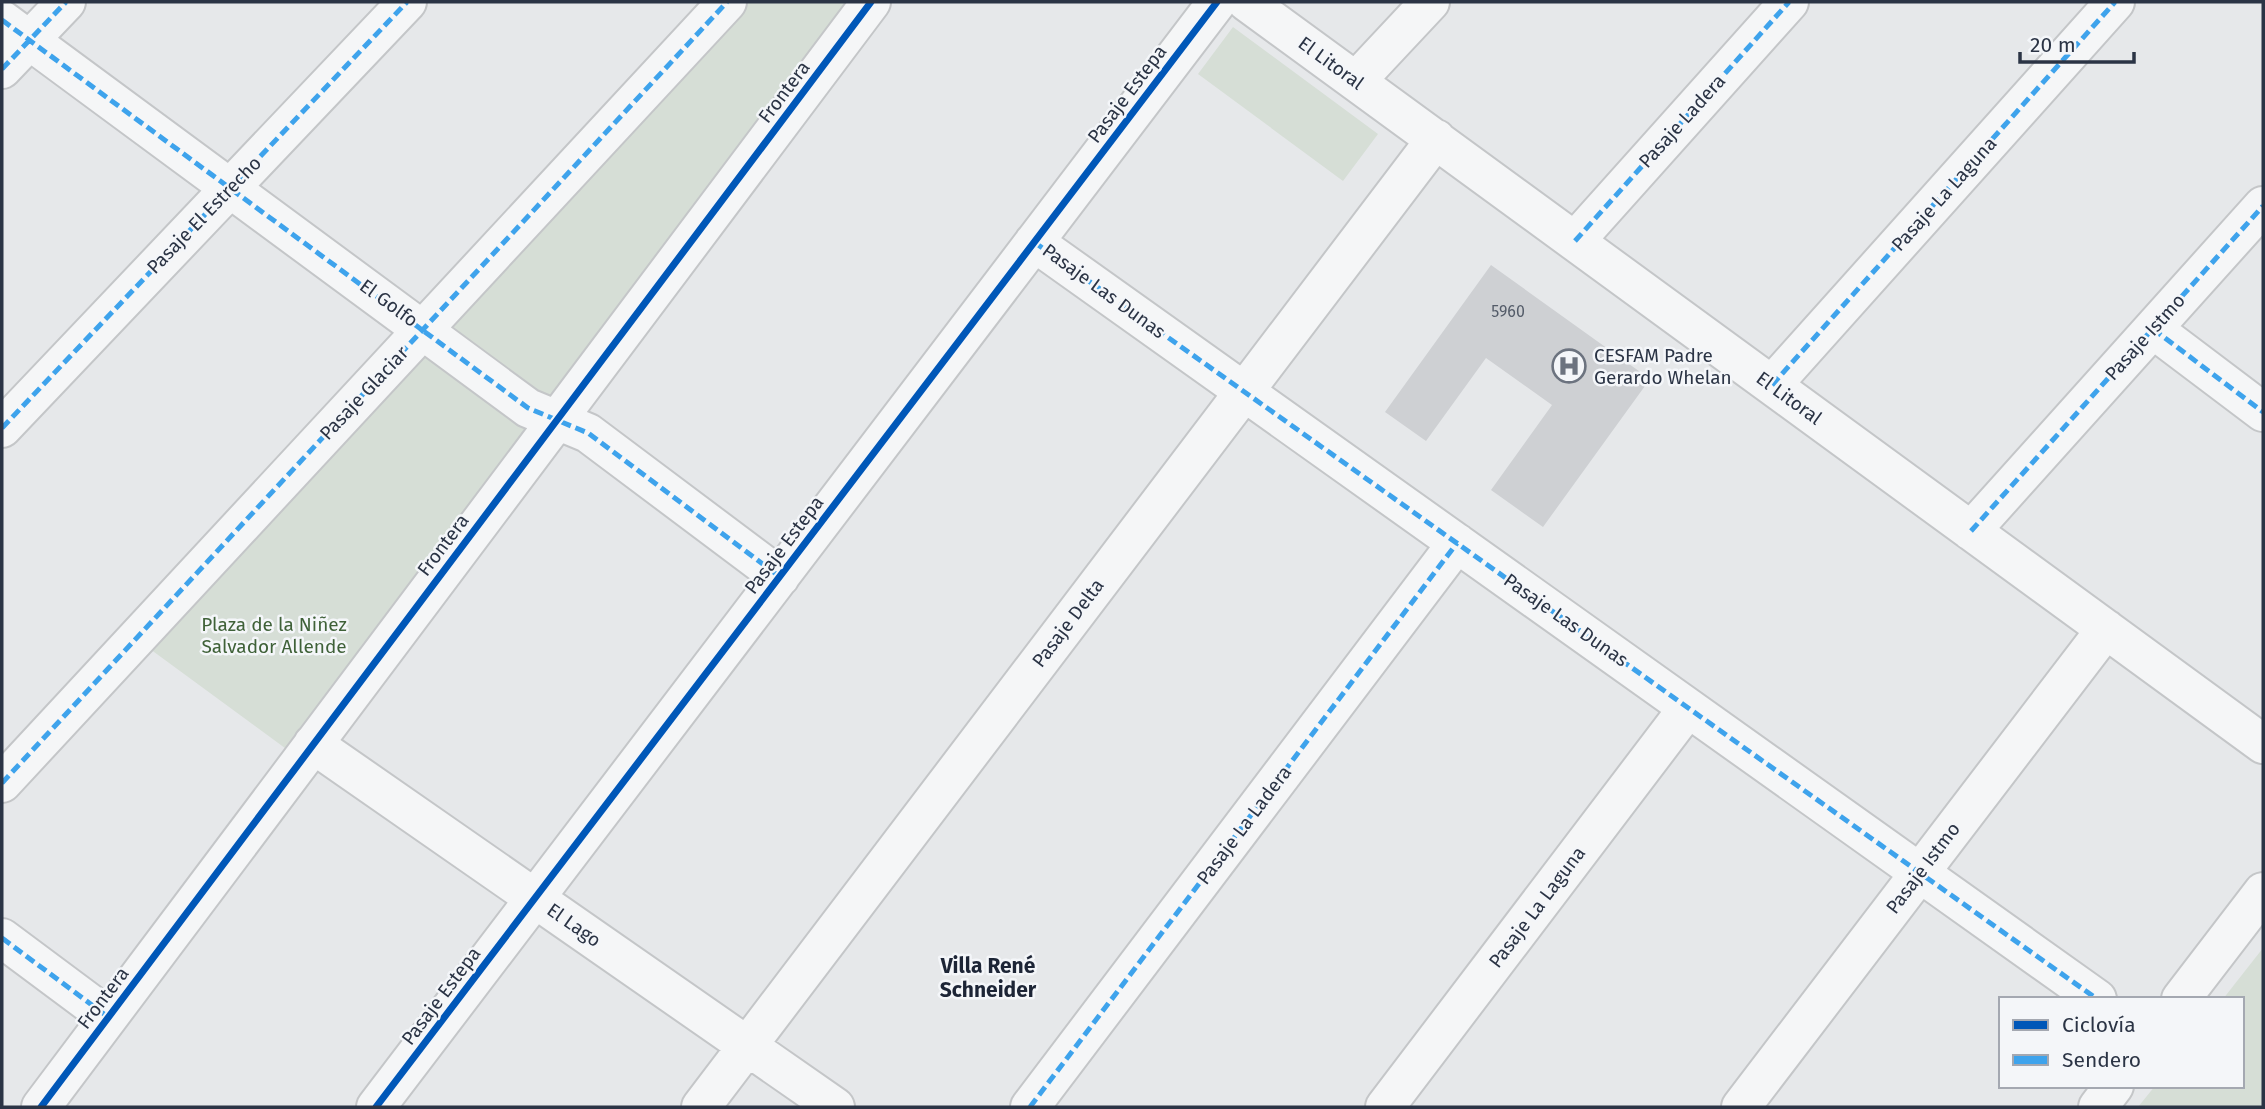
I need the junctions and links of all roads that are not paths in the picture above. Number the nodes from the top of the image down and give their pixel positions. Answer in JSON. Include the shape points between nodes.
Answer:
{"nodes":[{"id":1,"x":66,"y":2,"type":"edge"},
{"id":2,"x":407,"y":2,"type":"edge"},
{"id":3,"x":727,"y":2,"type":"edge"},
{"id":4,"x":871,"y":2,"type":"edge"},
{"id":5,"x":1217,"y":2,"type":"edge"},
{"id":6,"x":1247,"y":2,"type":"edge"},
{"id":7,"x":1430,"y":2,"type":"edge"},
{"id":8,"x":1789,"y":2,"type":"edge"},
{"id":9,"x":2115,"y":2,"type":"edge"},
{"id":10,"x":15,"y":30,"type":"edge"},
{"id":11,"x":2,"y":69,"type":"edge"},
{"id":12,"x":1356,"y":82,"type":"junction"},
{"id":13,"x":1436,"y":139,"type":"junction"},
{"id":14,"x":230,"y":187,"type":"junction"},
{"id":15,"x":2263,"y":206,"type":"edge"},
{"id":16,"x":1575,"y":241,"type":"junction"},
{"id":17,"x":1034,"y":242,"type":"junction"},
{"id":18,"x":424,"y":329,"type":"junction"},
{"id":19,"x":2153,"y":329,"type":"junction"},
{"id":20,"x":1772,"y":386,"type":"junction"},
{"id":21,"x":1244,"y":392,"type":"junction"},
{"id":22,"x":2263,"y":412,"type":"edge"},
{"id":23,"x":557,"y":420,"type":"junction"},
{"id":24,"x":2,"y":428,"type":"edge"},
{"id":25,"x":1971,"y":531,"type":"junction"},
{"id":26,"x":1457,"y":543,"type":"junction"},
{"id":27,"x":780,"y":577,"type":"junction"},
{"id":28,"x":2106,"y":629,"type":"junction"},
{"id":29,"x":1688,"y":708,"type":"junction"},
{"id":30,"x":313,"y":744,"type":"junction"},
{"id":31,"x":2263,"y":744,"type":"edge"},
{"id":32,"x":2,"y":783,"type":"edge"},
{"id":33,"x":1920,"y":873,"type":"junction"},
{"id":34,"x":2263,"y":892,"type":"edge"},
{"id":35,"x":535,"y":898,"type":"junction"},
{"id":36,"x":2,"y":938,"type":"edge"},
{"id":37,"x":2094,"y":997,"type":"edge"},
{"id":38,"x":2183,"y":997,"type":"edge"},
{"id":39,"x":108,"y":1017,"type":"junction"},
{"id":40,"x":748,"y":1046,"type":"junction"},
{"id":41,"x":2112,"y":1088,"type":"edge"},
{"id":42,"x":41,"y":1107,"type":"edge"},
{"id":43,"x":376,"y":1107,"type":"edge"},
{"id":44,"x":701,"y":1107,"type":"edge"},
{"id":45,"x":835,"y":1107,"type":"edge"},
{"id":46,"x":1030,"y":1107,"type":"edge"},
{"id":47,"x":1385,"y":1107,"type":"edge"},
{"id":48,"x":1741,"y":1107,"type":"edge"},
{"id":49,"x":2098,"y":1107,"type":"edge"}],
"edges":[{"from":1,"to":10,"type":"street"},
{"from":2,"to":14,"type":"street","name":"Pasaje El Estrecho"},
{"from":3,"to":18,"type":"street","name":"Pasaje Glaciar"},
{"from":4,"to":23,"type":"street","name":"Frontera"},
{"from":5,"to":17,"type":"street","name":"Pasaje Estepa"},
{"from":6,"to":12,"type":"street","name":"El Litoral"},
{"from":7,"to":12,"type":"street"},
{"from":8,"to":16,"type":"street","name":"Pasaje Ladera"},
{"from":9,"to":20,"type":"street","name":"Pasaje La Laguna"},
{"from":10,"to":11,"type":"street"},
{"from":10,"to":14,"type":"street","name":"El Golfo"},
{"from":12,"to":13,"type":"street","name":"El Litoral"},
{"from":13,"to":16,"type":"street","name":"El Litoral"},
{"from":13,"to":21,"type":"street","name":"Pasaje Delta"},
{"from":14,"to":18,"type":"street","name":"El Golfo"},
{"from":14,"to":24,"type":"street","name":"Pasaje El Estrecho"},
{"from":15,"to":19,"type":"street","name":"Pasaje Istmo"},
{"from":16,"to":20,"type":"street","name":"El Litoral"},
{"from":17,"to":21,"type":"street","name":"Pasaje Las Dunas"},
{"from":17,"to":27,"type":"street","name":"Pasaje Estepa"},
{"from":18,"to":23,"type":"street","name":"El Golfo","via":[[528,408]]},
{"from":18,"to":32,"type":"street","name":"Pasaje Glaciar"},
{"from":19,"to":22,"type":"street"},
{"from":19,"to":25,"type":"street","name":"Pasaje Istmo"},
{"from":20,"to":25,"type":"street","name":"El Litoral"},
{"from":21,"to":26,"type":"street","name":"Pasaje Las Dunas"},
{"from":21,"to":40,"type":"street","name":"Pasaje Delta"},
{"from":23,"to":27,"type":"street","name":"El Golfo","via":[[588,433]]},
{"from":23,"to":30,"type":"street","name":"Frontera"},
{"from":25,"to":28,"type":"street","name":"El Litoral"},
{"from":26,"to":29,"type":"street","name":"Pasaje Las Dunas"},
{"from":26,"to":46,"type":"street","name":"Pasaje La Ladera"},
{"from":27,"to":35,"type":"street","name":"Pasaje Estepa"},
{"from":28,"to":31,"type":"street","name":"El Litoral"},
{"from":28,"to":33,"type":"street","name":"Pasaje Istmo"},
{"from":29,"to":33,"type":"street","name":"Pasaje Las Dunas"},
{"from":29,"to":47,"type":"street","name":"Pasaje La Laguna"},
{"from":30,"to":35,"type":"street","name":"El Lago"},
{"from":30,"to":39,"type":"street","name":"Frontera"},
{"from":33,"to":37,"type":"street","name":"Pasaje Las Dunas"},
{"from":33,"to":48,"type":"street","name":"Pasaje Istmo"},
{"from":34,"to":38,"type":"street"},
{"from":35,"to":40,"type":"street","name":"El Lago"},
{"from":35,"to":43,"type":"street","name":"Pasaje Estepa"},
{"from":36,"to":39,"type":"street"},
{"from":39,"to":42,"type":"street","name":"Frontera"},
{"from":40,"to":44,"type":"street","name":"Pasaje Delta"},
{"from":40,"to":45,"type":"street","name":"El Lago"},
{"from":41,"to":49,"type":"street"}]}
